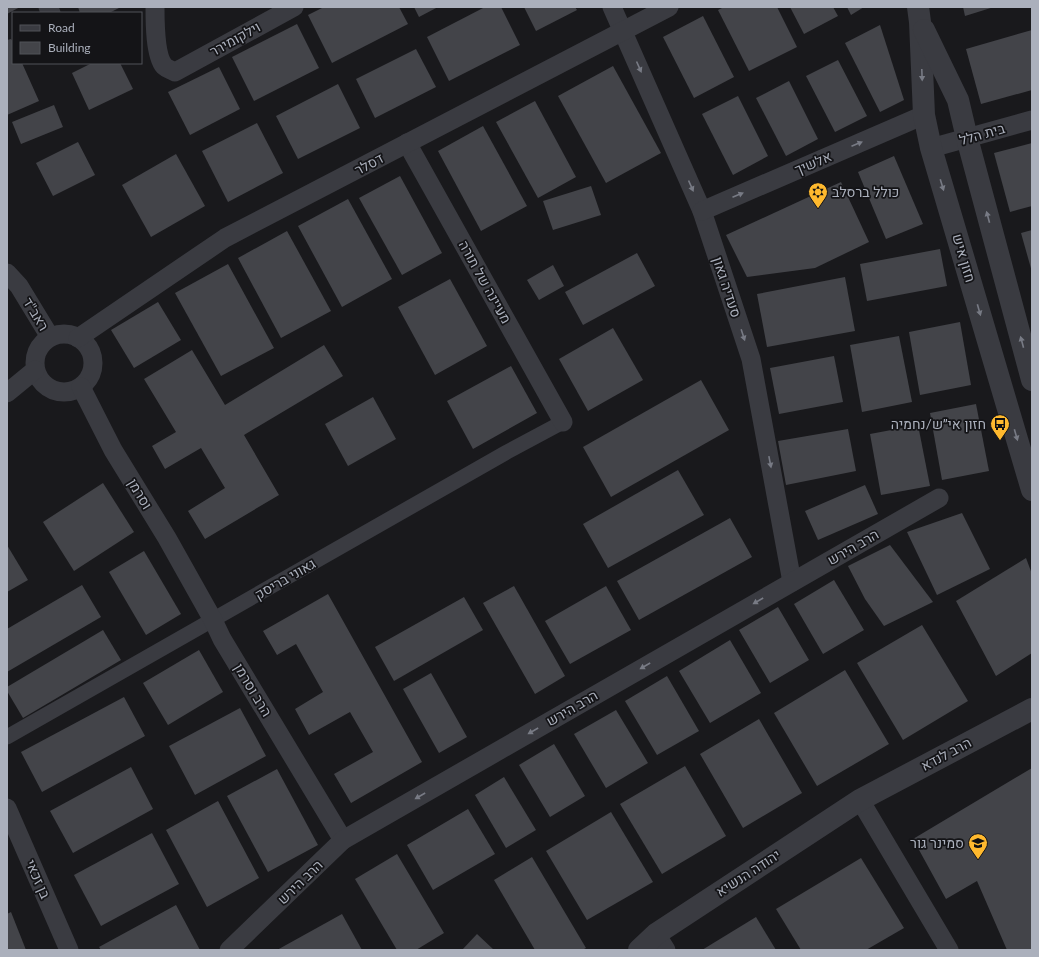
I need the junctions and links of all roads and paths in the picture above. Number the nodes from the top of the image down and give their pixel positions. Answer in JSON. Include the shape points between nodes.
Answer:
{"nodes":[{"id":1,"x":155,"y":7,"type":"edge"},
{"id":2,"x":294,"y":7,"type":"edge"},
{"id":3,"x":612,"y":7,"type":"edge"},
{"id":4,"x":669,"y":7,"type":"edge"},
{"id":5,"x":919,"y":14,"type":"edge"},
{"id":6,"x":623,"y":31,"type":"junction"},
{"id":7,"x":924,"y":115,"type":"junction"},
{"id":8,"x":1032,"y":120,"type":"edge"},
{"id":9,"x":967,"y":138,"type":"junction"},
{"id":10,"x":407,"y":143,"type":"junction"},
{"id":11,"x":931,"y":148,"type":"junction"},
{"id":12,"x":702,"y":211,"type":"junction"},
{"id":13,"x":7,"y":273,"type":"edge"},
{"id":14,"x":50,"y":337,"type":"junction"},
{"id":15,"x":78,"y":338,"type":"junction"},
{"id":16,"x":35,"y":370,"type":"junction"},
{"id":17,"x":1032,"y":380,"type":"edge"},
{"id":18,"x":81,"y":387,"type":"junction"},
{"id":19,"x":7,"y":394,"type":"edge"},
{"id":20,"x":563,"y":422,"type":"joint"},
{"id":21,"x":1032,"y":490,"type":"edge"},
{"id":22,"x":939,"y":498,"type":"dead end"},
{"id":23,"x":167,"y":538,"type":"joint"},
{"id":24,"x":792,"y":582,"type":"junction"},
{"id":25,"x":213,"y":620,"type":"junction"},
{"id":26,"x":1032,"y":709,"type":"edge"},
{"id":27,"x":7,"y":737,"type":"edge"},
{"id":28,"x":860,"y":800,"type":"junction"},
{"id":29,"x":7,"y":808,"type":"edge"},
{"id":30,"x":343,"y":840,"type":"junction"},
{"id":31,"x":661,"y":942,"type":"edge"},
{"id":32,"x":69,"y":950,"type":"edge"},
{"id":33,"x":229,"y":950,"type":"edge"},
{"id":34,"x":639,"y":950,"type":"edge"},
{"id":35,"x":950,"y":950,"type":"edge"}],
"edges":[{"from":1,"to":2,"type":"street","name":"וילקומירר","via":[[160,59],[165,68],[175,72]]},
{"from":3,"to":6,"type":"street","name":"סעדיה גאון"},
{"from":4,"to":6,"type":"street","name":"דסלר"},
{"from":5,"to":7,"type":"street","name":"חזון איש","one_way":true},
{"from":5,"to":9,"type":"street","name":"חזון איש","via":[[958,100]]},
{"from":6,"to":10,"type":"street","name":"דסלר"},
{"from":6,"to":12,"type":"street","name":"סעדיה גאון","one_way":true},
{"from":7,"to":11,"type":"street","name":"חזון איש"},
{"from":12,"to":7,"type":"street","name":"אלשיך","one_way":true},
{"from":8,"to":9,"type":"street","name":"בית הלל"},
{"from":9,"to":11,"type":"street","name":"בית הלל"},
{"from":17,"to":9,"type":"street","name":"חזון איש","one_way":true},
{"from":10,"to":15,"type":"street","name":"דסלר","via":[[225,238]]},
{"from":10,"to":20,"type":"street","name":"מעיינה של תורה"},
{"from":11,"to":21,"type":"street","name":"חזון איש","one_way":true},
{"from":12,"to":24,"type":"street","name":"סעדיה גאון","one_way":true,"via":[[751,359]]},
{"from":13,"to":14,"type":"street","name":"ראב\"ד","via":[[20,286]]},
{"from":14,"to":15,"type":"street","via":[[69,334]]},
{"from":14,"to":16,"type":"street","via":[[37,351],[34,360]]},
{"from":15,"to":18,"type":"street","via":[[86,343],[94,360],[89,379]]},
{"from":16,"to":18,"type":"street","via":[[45,387],[54,391],[74,392]]},
{"from":16,"to":19,"type":"street"},
{"from":18,"to":23,"type":"street","name":"וסרמן","via":[[113,450]]},
{"from":20,"to":25,"type":"street","name":"גאוני בריסק"},
{"from":22,"to":24,"type":"street","name":"הרב הירש"},
{"from":23,"to":25,"type":"street","name":"הרב וסרמן"},
{"from":24,"to":30,"type":"street","name":"הרב הירש","one_way":true},
{"from":25,"to":27,"type":"street","name":"גאוני בריסק"},
{"from":25,"to":30,"type":"street","name":"הרב וסרמן"},
{"from":26,"to":28,"type":"street","name":"הרב לנדא"},
{"from":28,"to":31,"type":"street","name":"יהודה הנשיא"},
{"from":28,"to":35,"type":"street"},
{"from":29,"to":32,"type":"street","name":"בן זכאי"},
{"from":30,"to":33,"type":"street","name":"הרב הירש"},
{"from":31,"to":34,"type":"street","name":"יהודה הנשיא"}]}
